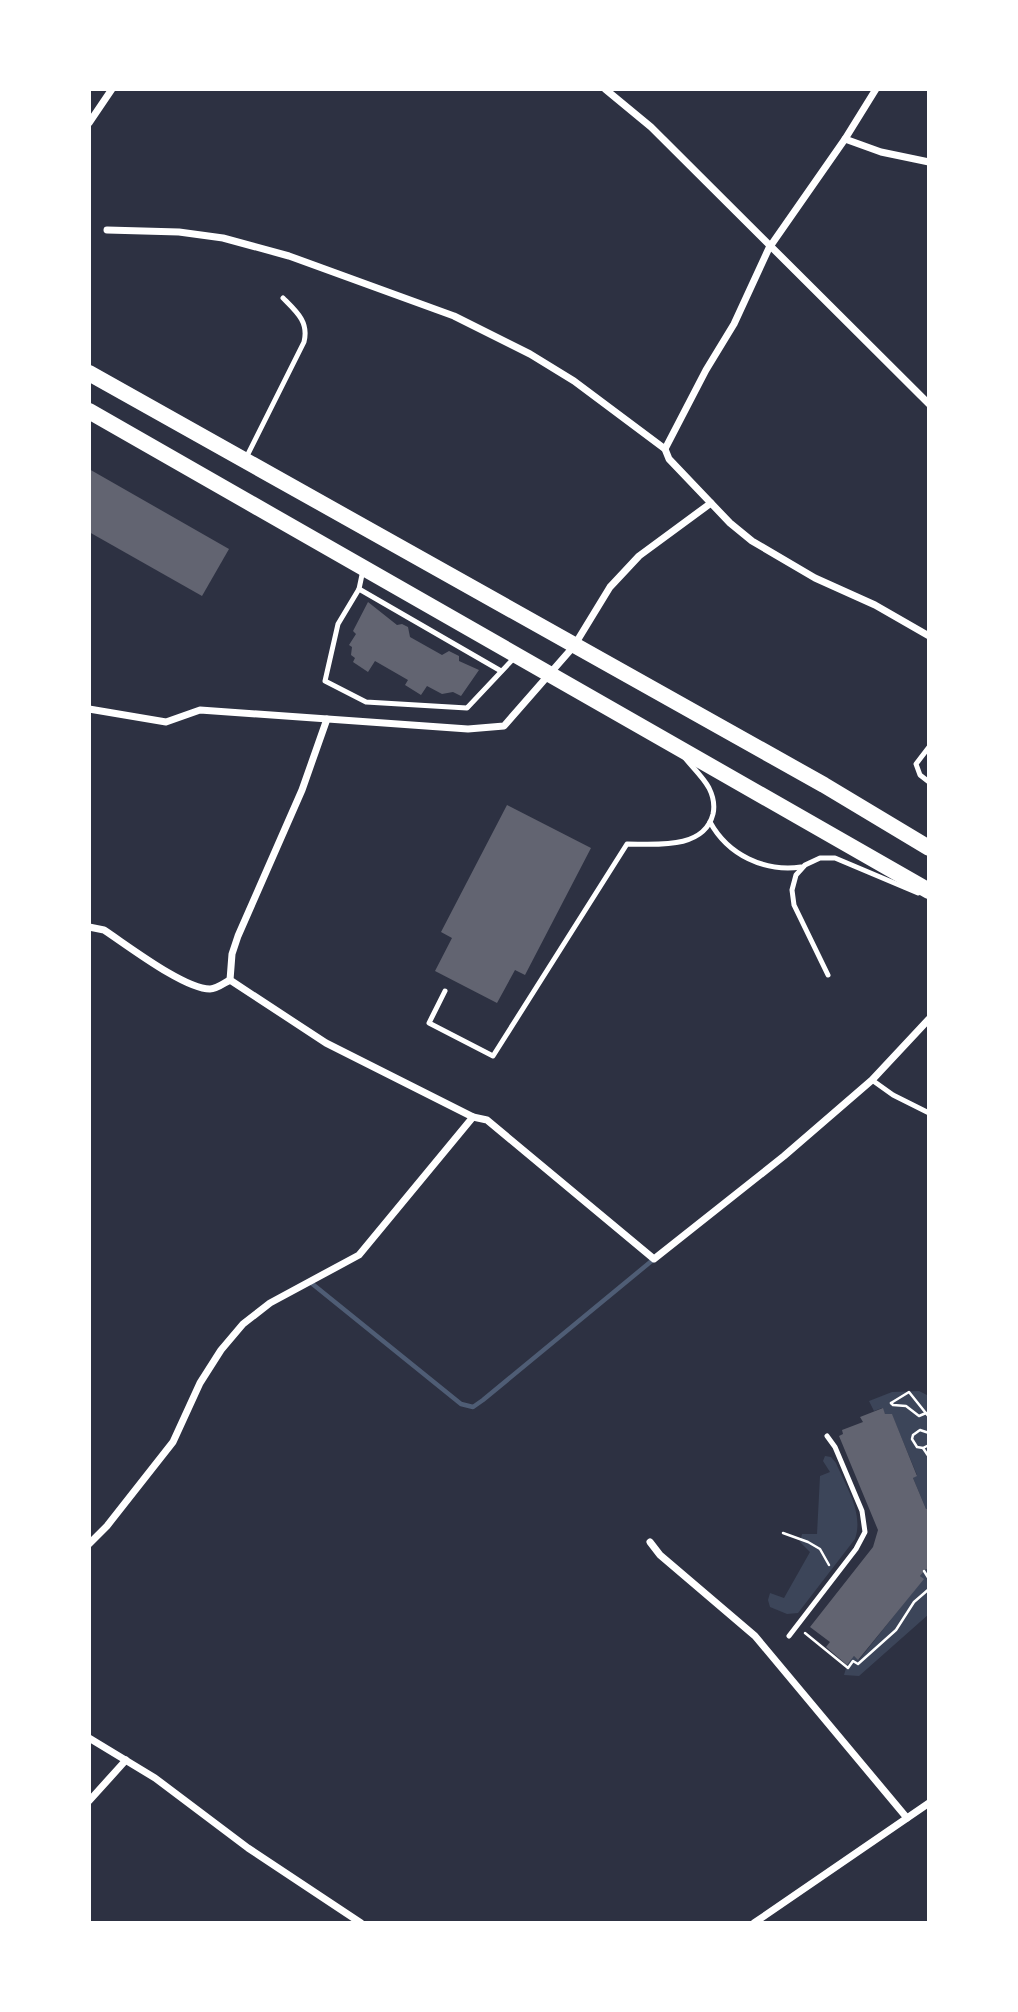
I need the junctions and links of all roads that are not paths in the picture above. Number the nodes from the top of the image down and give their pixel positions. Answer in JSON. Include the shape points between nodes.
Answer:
{"nodes":[{"id":1,"x":112,"y":89,"type":"edge"},
{"id":2,"x":605,"y":89,"type":"edge"},
{"id":3,"x":876,"y":89,"type":"edge"},
{"id":4,"x":89,"y":123,"type":"edge"},
{"id":5,"x":845,"y":139,"type":"junction"},
{"id":6,"x":929,"y":162,"type":"edge"},
{"id":7,"x":107,"y":230,"type":"dead end"},
{"id":8,"x":769,"y":248,"type":"junction"},
{"id":9,"x":283,"y":298,"type":"dead end"},
{"id":10,"x":89,"y":373,"type":"edge"},
{"id":11,"x":929,"y":404,"type":"edge"},
{"id":12,"x":89,"y":411,"type":"edge"},
{"id":13,"x":665,"y":449,"type":"junction"},
{"id":14,"x":244,"y":460,"type":"junction"},
{"id":15,"x":711,"y":503,"type":"junction"},
{"id":16,"x":364,"y":567,"type":"junction"},
{"id":17,"x":359,"y":589,"type":"junction"},
{"id":18,"x":929,"y":636,"type":"edge"},
{"id":19,"x":574,"y":646,"type":"junction"},
{"id":20,"x":517,"y":654,"type":"junction"},
{"id":21,"x":501,"y":671,"type":"junction"},
{"id":22,"x":551,"y":673,"type":"junction"},
{"id":23,"x":89,"y":709,"type":"edge"},
{"id":24,"x":327,"y":719,"type":"junction"},
{"id":25,"x":671,"y":743,"type":"junction"},
{"id":26,"x":929,"y":747,"type":"edge"},
{"id":27,"x":929,"y":782,"type":"edge"},
{"id":28,"x":710,"y":822,"type":"junction"},
{"id":29,"x":929,"y":848,"type":"edge"},
{"id":30,"x":802,"y":867,"type":"junction"},
{"id":31,"x":929,"y":891,"type":"edge"},
{"id":32,"x":929,"y":898,"type":"edge"},
{"id":33,"x":89,"y":927,"type":"edge"},
{"id":34,"x":828,"y":975,"type":"dead end"},
{"id":35,"x":230,"y":980,"type":"junction"},
{"id":36,"x":445,"y":990,"type":"dead end"},
{"id":37,"x":929,"y":1019,"type":"edge"},
{"id":38,"x":872,"y":1080,"type":"junction"},
{"id":39,"x":929,"y":1113,"type":"edge"},
{"id":40,"x":473,"y":1116,"type":"junction"},
{"id":41,"x":827,"y":1436,"type":"dead end"},
{"id":42,"x":650,"y":1542,"type":"dead end"},
{"id":43,"x":89,"y":1544,"type":"edge"},
{"id":44,"x":789,"y":1636,"type":"dead end"},
{"id":45,"x":89,"y":1738,"type":"edge"},
{"id":46,"x":126,"y":1760,"type":"junction"},
{"id":47,"x":89,"y":1801,"type":"edge"},
{"id":48,"x":929,"y":1803,"type":"edge"},
{"id":49,"x":907,"y":1818,"type":"junction"},
{"id":50,"x":361,"y":1923,"type":"edge"},
{"id":51,"x":754,"y":1923,"type":"edge"}],
"edges":[{"from":1,"to":4,"type":"street"},
{"from":2,"to":8,"type":"street","via":[[650,127]]},
{"from":3,"to":5,"type":"street"},
{"from":5,"to":6,"type":"street"},
{"from":5,"to":8,"type":"street"},
{"from":7,"to":13,"type":"street","via":[[223,238],[289,256],[454,316],[574,381]]},
{"from":8,"to":11,"type":"street"},
{"from":8,"to":13,"type":"street","via":[[734,324]]},
{"from":9,"to":14,"type":"lane","via":[[305,324],[304,342]]},
{"from":10,"to":14,"type":"main road"},
{"from":12,"to":16,"type":"main road"},
{"from":13,"to":15,"type":"street"},
{"from":14,"to":19,"type":"main road"},
{"from":15,"to":18,"type":"street","via":[[744,535],[783,561]]},
{"from":15,"to":19,"type":"street","via":[[632,563],[610,587]]},
{"from":16,"to":17,"type":"lane"},
{"from":16,"to":20,"type":"main road"},
{"from":17,"to":21,"type":"lane"},
{"from":17,"to":21,"type":"lane","via":[[338,624],[325,681],[366,702],[467,708]]},
{"from":19,"to":22,"type":"street"},
{"from":19,"to":29,"type":"main road"},
{"from":20,"to":21,"type":"lane"},
{"from":20,"to":22,"type":"main road"},
{"from":22,"to":24,"type":"street","via":[[504,726],[468,729]]},
{"from":22,"to":25,"type":"main road"},
{"from":23,"to":24,"type":"street","via":[[166,722],[200,710]]},
{"from":24,"to":35,"type":"street","via":[[302,790],[238,936]]},
{"from":25,"to":28,"type":"lane","via":[[711,792]]},
{"from":25,"to":31,"type":"main road"},
{"from":26,"to":27,"type":"lane","via":[[916,764]]},
{"from":28,"to":30,"type":"lane","via":[[729,846],[746,858],[771,867]]},
{"from":28,"to":36,"type":"lane","via":[[700,834],[685,841],[627,844],[493,1056],[429,1023]]},
{"from":30,"to":32,"type":"lane","via":[[815,859],[835,858]]},
{"from":30,"to":34,"type":"lane","via":[[792,885],[792,900]]},
{"from":33,"to":35,"type":"street","via":[[103,930],[181,980],[212,989]]},
{"from":35,"to":40,"type":"street","via":[[326,1043]]},
{"from":37,"to":38,"type":"street"},
{"from":38,"to":39,"type":"lane"},
{"from":38,"to":40,"type":"street","via":[[654,1259],[487,1119]]},
{"from":40,"to":43,"type":"street","via":[[359,1255],[270,1303],[243,1324],[200,1383],[173,1442]]},
{"from":41,"to":44,"type":"lane","via":[[838,1453],[865,1527],[860,1544]]},
{"from":42,"to":49,"type":"street","via":[[755,1636]]},
{"from":45,"to":46,"type":"street"},
{"from":46,"to":47,"type":"street"},
{"from":46,"to":50,"type":"street"},
{"from":48,"to":49,"type":"street"},
{"from":49,"to":51,"type":"street"}]}
